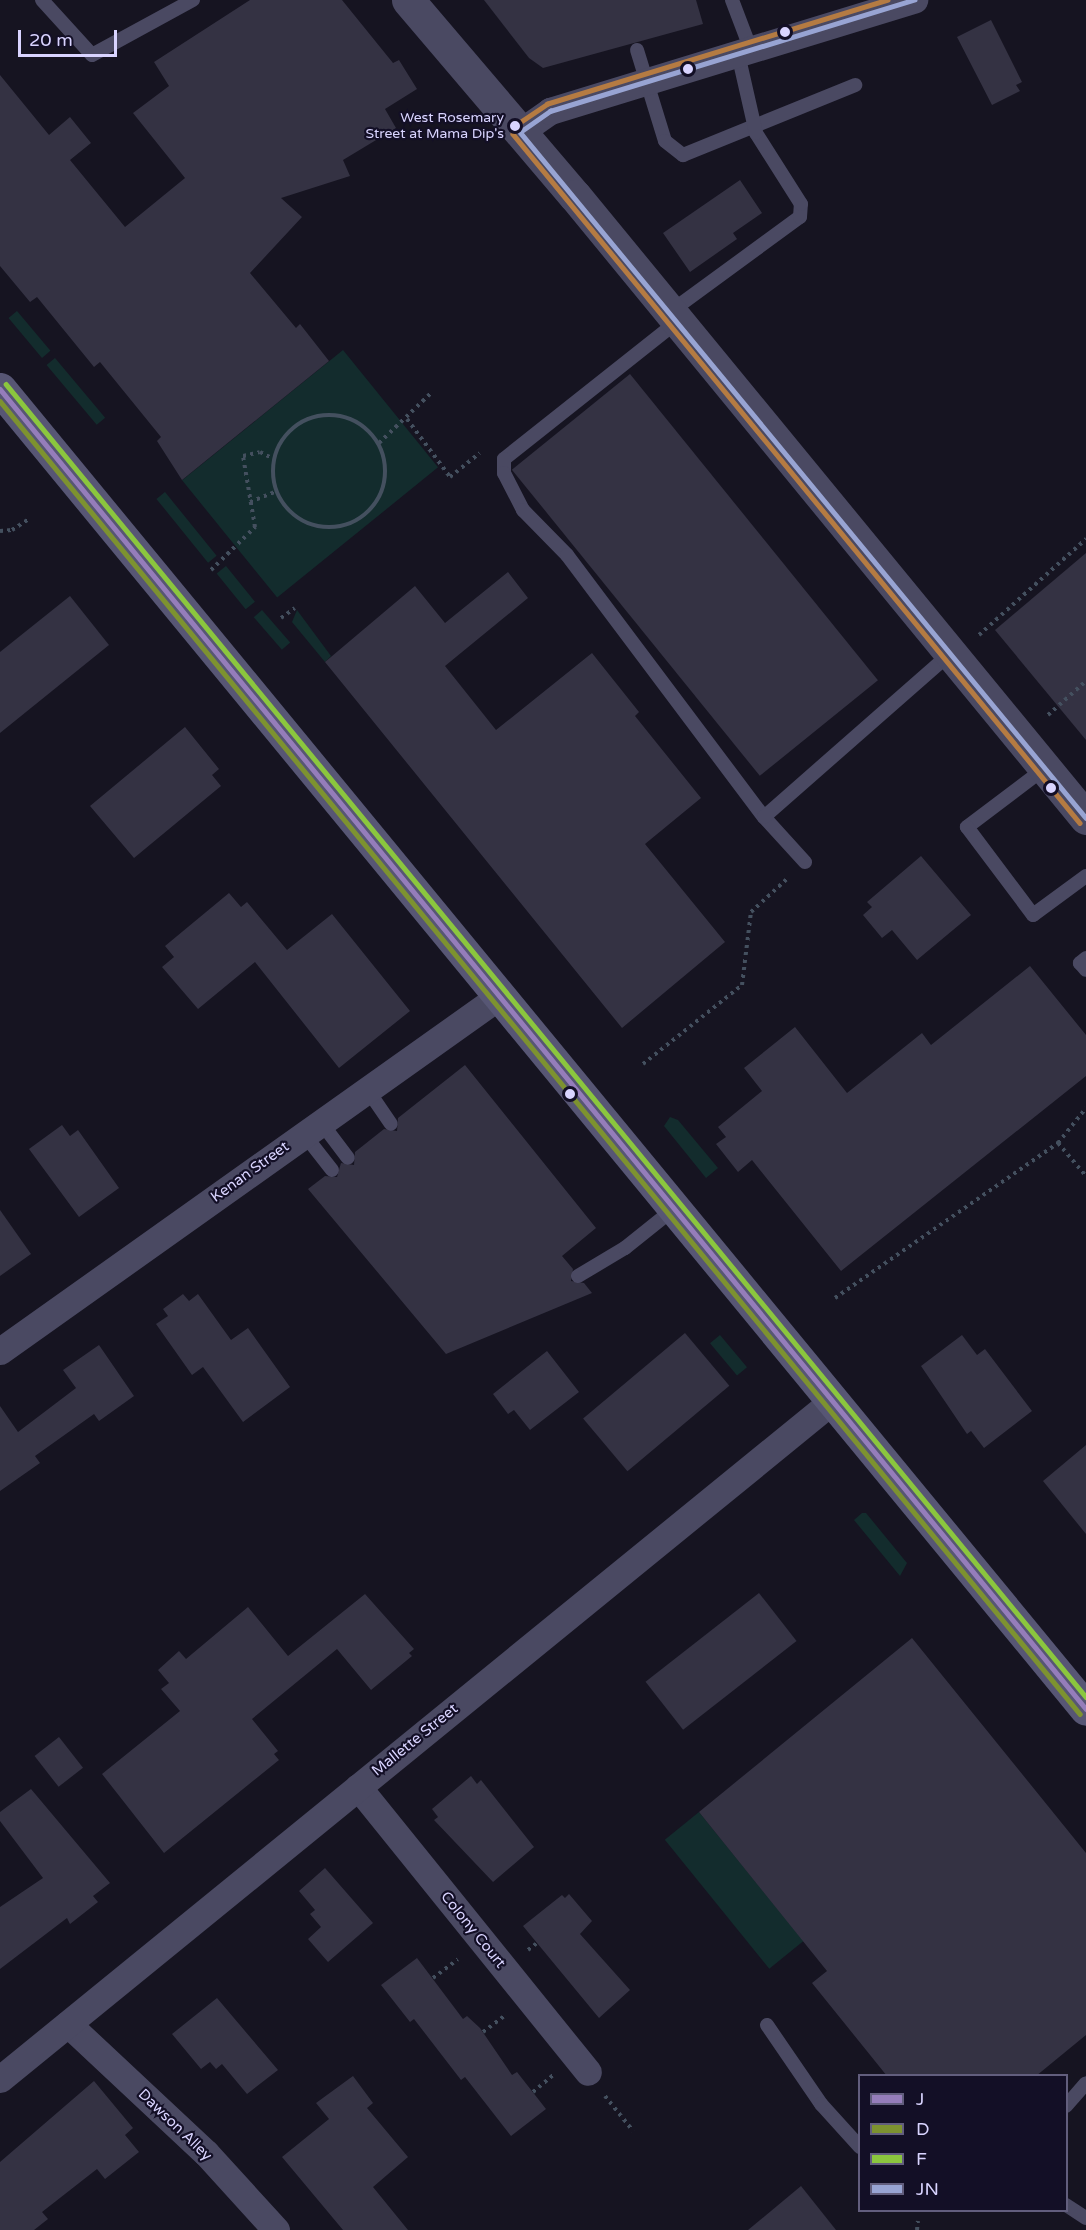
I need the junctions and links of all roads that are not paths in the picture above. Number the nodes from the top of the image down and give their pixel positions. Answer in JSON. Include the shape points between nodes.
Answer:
{"nodes":[{"id":1,"x":42,"y":0,"type":"edge"},
{"id":2,"x":193,"y":0,"type":"edge"},
{"id":3,"x":408,"y":0,"type":"edge"},
{"id":4,"x":732,"y":0,"type":"edge"},
{"id":5,"x":914,"y":0,"type":"edge"},
{"id":6,"x":637,"y":50,"type":"dead end"},
{"id":7,"x":745,"y":52,"type":"junction"},
{"id":8,"x":646,"y":81,"type":"junction"},
{"id":9,"x":855,"y":85,"type":"dead end"},
{"id":10,"x":754,"y":125,"type":"junction"},
{"id":11,"x":520,"y":132,"type":"junction"},
{"id":12,"x":674,"y":316,"type":"junction"},
{"id":13,"x":0,"y":389,"type":"edge"},
{"id":14,"x":952,"y":655,"type":"junction"},
{"id":15,"x":1045,"y":768,"type":"junction"},
{"id":16,"x":764,"y":817,"type":"junction"},
{"id":17,"x":1086,"y":818,"type":"edge"},
{"id":18,"x":805,"y":862,"type":"road end"},
{"id":19,"x":1086,"y":876,"type":"edge"},
{"id":20,"x":1086,"y":958,"type":"edge"},
{"id":21,"x":1086,"y":970,"type":"edge"},
{"id":22,"x":501,"y":995,"type":"junction"},
{"id":23,"x":367,"y":1089,"type":"junction"},
{"id":24,"x":391,"y":1124,"type":"dead end"},
{"id":25,"x":312,"y":1127,"type":"junction"},
{"id":26,"x":348,"y":1158,"type":"dead end"},
{"id":27,"x":332,"y":1170,"type":"dead end"},
{"id":28,"x":675,"y":1208,"type":"junction"},
{"id":29,"x":578,"y":1276,"type":"dead end"},
{"id":30,"x":0,"y":1351,"type":"edge"},
{"id":31,"x":831,"y":1402,"type":"junction"},
{"id":32,"x":1086,"y":1709,"type":"edge"},
{"id":33,"x":358,"y":1787,"type":"junction"},
{"id":34,"x":68,"y":2024,"type":"junction"},
{"id":35,"x":767,"y":2025,"type":"dead end"},
{"id":36,"x":588,"y":2072,"type":"road end"},
{"id":37,"x":0,"y":2079,"type":"edge"},
{"id":38,"x":1086,"y":2083,"type":"edge"},
{"id":39,"x":1068,"y":2104,"type":"edge"},
{"id":40,"x":858,"y":2145,"type":"edge"},
{"id":41,"x":1068,"y":2206,"type":"edge"},
{"id":42,"x":1086,"y":2218,"type":"edge"},
{"id":43,"x":276,"y":2230,"type":"edge"}],
"edges":[{"from":1,"to":2,"type":"lane","via":[[92,55]]},
{"from":3,"to":11,"type":"street"},
{"from":4,"to":7,"type":"lane"},
{"from":5,"to":7,"type":"street"},
{"from":6,"to":8,"type":"lane"},
{"from":7,"to":8,"type":"street"},
{"from":7,"to":10,"type":"lane"},
{"from":8,"to":10,"type":"lane","via":[[665,141],[683,155]]},
{"from":8,"to":11,"type":"street","via":[[550,111]]},
{"from":9,"to":10,"type":"lane"},
{"from":10,"to":12,"type":"lane","via":[[801,204],[800,217]]},
{"from":11,"to":12,"type":"street"},
{"from":12,"to":14,"type":"street"},
{"from":12,"to":16,"type":"lane","via":[[504,459],[504,473],[523,510],[567,555]]},
{"from":13,"to":22,"type":"main road"},
{"from":14,"to":15,"type":"street"},
{"from":14,"to":16,"type":"lane"},
{"from":15,"to":17,"type":"street"},
{"from":15,"to":19,"type":"lane","via":[[967,827],[1033,915]]},
{"from":16,"to":18,"type":"lane"},
{"from":20,"to":21,"type":"lane","via":[[1080,963]]},
{"from":22,"to":23,"type":"street","name":"Kenan Street"},
{"from":22,"to":28,"type":"main road"},
{"from":23,"to":24,"type":"lane"},
{"from":23,"to":25,"type":"street","name":"Kenan Street"},
{"from":25,"to":26,"type":"lane"},
{"from":25,"to":27,"type":"lane"},
{"from":25,"to":30,"type":"street","name":"Kenan Street"},
{"from":28,"to":29,"type":"lane","via":[[625,1248]]},
{"from":28,"to":31,"type":"main road"},
{"from":31,"to":32,"type":"main road"},
{"from":31,"to":33,"type":"street","name":"Mallette Street"},
{"from":33,"to":34,"type":"street","name":"Mallette Street"},
{"from":33,"to":36,"type":"street","name":"Colony Court"},
{"from":34,"to":37,"type":"street","name":"Mallette Street"},
{"from":34,"to":43,"type":"street","name":"Dawson Alley","via":[[206,2153]]},
{"from":35,"to":40,"type":"lane","via":[[820,2104]]},
{"from":38,"to":39,"type":"lane"},
{"from":41,"to":42,"type":"lane"}]}
